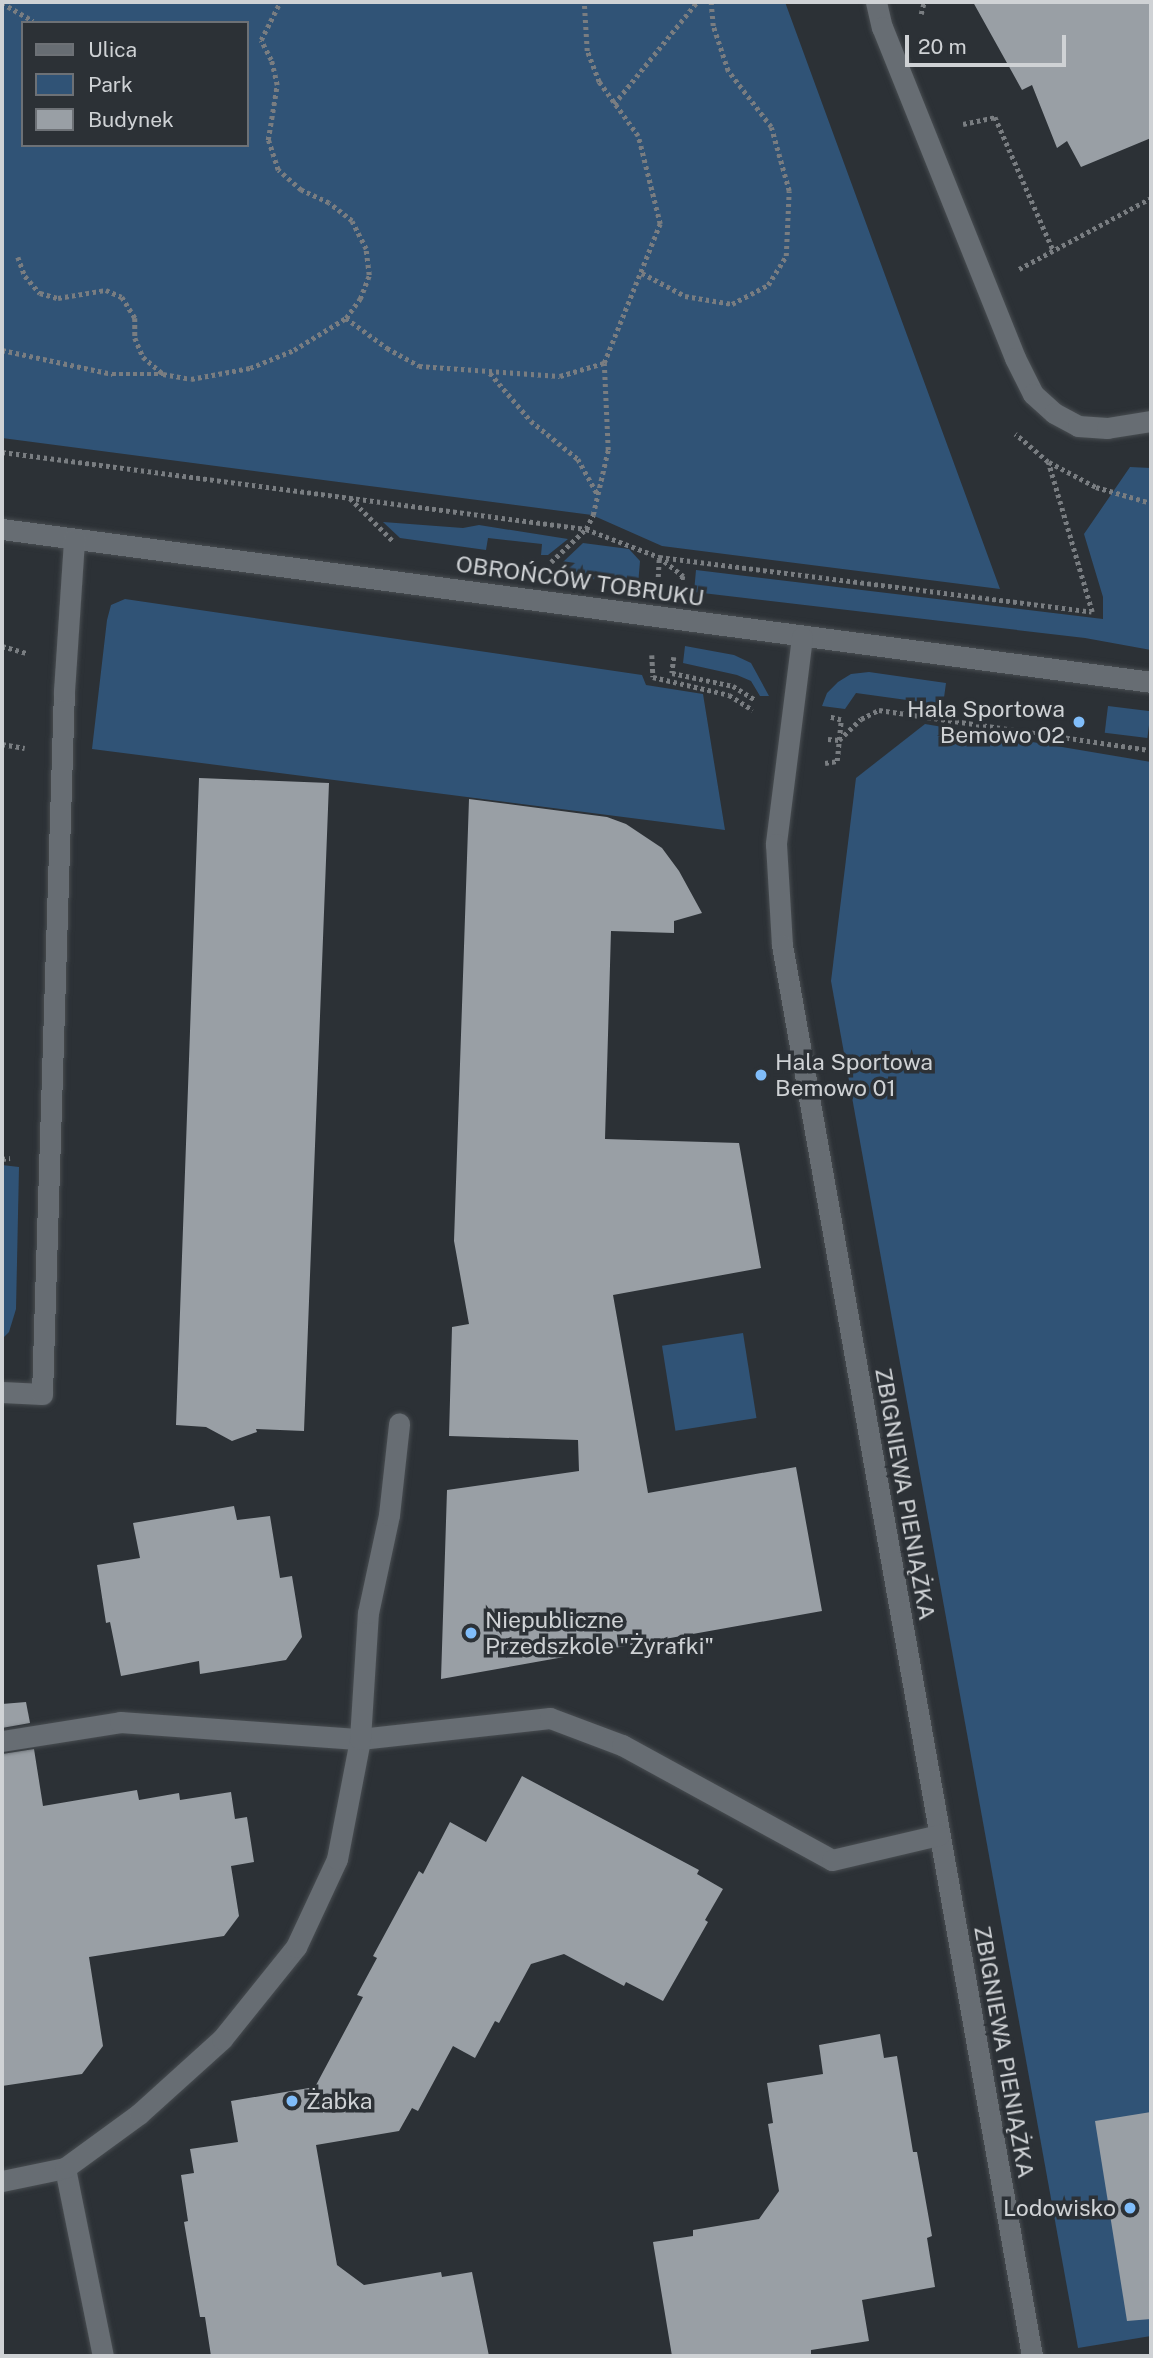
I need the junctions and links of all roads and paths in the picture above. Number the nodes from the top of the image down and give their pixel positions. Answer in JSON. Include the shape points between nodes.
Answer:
{"nodes":[{"id":1,"x":2,"y":2,"type":"edge"},
{"id":2,"x":280,"y":2,"type":"edge"},
{"id":3,"x":584,"y":2,"type":"edge"},
{"id":4,"x":697,"y":2,"type":"edge"},
{"id":5,"x":711,"y":2,"type":"edge"},
{"id":6,"x":876,"y":2,"type":"edge"},
{"id":7,"x":925,"y":2,"type":"edge"},
{"id":8,"x":33,"y":21,"type":"edge"},
{"id":9,"x":925,"y":24,"type":"dead end"},
{"id":10,"x":614,"y":104,"type":"junction"},
{"id":11,"x":958,"y":112,"type":"dead end"},
{"id":12,"x":1151,"y":198,"type":"edge"},
{"id":13,"x":1053,"y":250,"type":"junction"},
{"id":14,"x":18,"y":257,"type":"dead end"},
{"id":15,"x":642,"y":273,"type":"junction"},
{"id":16,"x":987,"y":286,"type":"junction"},
{"id":17,"x":346,"y":318,"type":"junction"},
{"id":18,"x":2,"y":350,"type":"edge"},
{"id":19,"x":604,"y":363,"type":"junction"},
{"id":20,"x":489,"y":373,"type":"junction"},
{"id":21,"x":163,"y":374,"type":"junction"},
{"id":22,"x":1151,"y":421,"type":"edge"},
{"id":23,"x":1012,"y":430,"type":"dead end"},
{"id":24,"x":2,"y":452,"type":"edge"},
{"id":25,"x":1048,"y":462,"type":"junction"},
{"id":26,"x":597,"y":494,"type":"junction"},
{"id":27,"x":350,"y":498,"type":"junction"},
{"id":28,"x":1151,"y":503,"type":"edge"},
{"id":29,"x":2,"y":529,"type":"edge"},
{"id":30,"x":586,"y":529,"type":"junction"},
{"id":31,"x":74,"y":539,"type":"junction"},
{"id":32,"x":399,"y":546,"type":"dead end"},
{"id":33,"x":659,"y":557,"type":"junction"},
{"id":34,"x":545,"y":567,"type":"dead end"},
{"id":35,"x":655,"y":617,"type":"junction"},
{"id":36,"x":802,"y":638,"type":"junction"},
{"id":37,"x":1151,"y":682,"type":"edge"},
{"id":38,"x":790,"y":736,"type":"junction"},
{"id":39,"x":2,"y":744,"type":"edge"},
{"id":40,"x":27,"y":749,"type":"dead end"},
{"id":41,"x":1151,"y":750,"type":"edge"},
{"id":42,"x":2,"y":1392,"type":"edge"},
{"id":43,"x":399,"y":1424,"type":"dead end"},
{"id":44,"x":360,"y":1739,"type":"junction"},
{"id":45,"x":2,"y":1741,"type":"edge"},
{"id":46,"x":939,"y":1835,"type":"junction"},
{"id":47,"x":65,"y":2168,"type":"junction"},
{"id":48,"x":2,"y":2181,"type":"edge"},
{"id":49,"x":103,"y":2356,"type":"edge"},
{"id":50,"x":1032,"y":2356,"type":"edge"}],
"edges":[{"from":1,"to":8,"type":"path"},
{"from":2,"to":17,"type":"path","via":[[261,40],[277,85],[268,140],[278,170],[301,191],[329,203],[352,222],[366,249],[369,275]]},
{"from":3,"to":10,"type":"path","via":[[587,51],[598,82]]},
{"from":4,"to":10,"type":"path"},
{"from":5,"to":15,"type":"path","via":[[713,26],[728,71],[771,127],[789,191],[786,256],[768,285],[732,304],[685,296]]},
{"from":6,"to":16,"type":"street","via":[[882,27]]},
{"from":7,"to":9,"type":"path","via":[[920,12]]},
{"from":10,"to":15,"type":"path","via":[[638,136],[660,224]]},
{"from":11,"to":13,"type":"path","via":[[963,124],[995,117]]},
{"from":12,"to":13,"type":"path"},
{"from":13,"to":16,"type":"path"},
{"from":14,"to":21,"type":"path","via":[[40,293],[58,298],[106,290],[122,297],[135,318],[135,338],[143,357]]},
{"from":15,"to":19,"type":"path"},
{"from":16,"to":22,"type":"street","via":[[1014,358],[1033,394],[1054,413],[1078,426],[1107,428]]},
{"from":17,"to":20,"type":"path","via":[[419,366]]},
{"from":17,"to":21,"type":"path","via":[[294,350],[250,368],[191,379]]},
{"from":18,"to":21,"type":"path","via":[[112,374]]},
{"from":19,"to":20,"type":"path","via":[[560,376]]},
{"from":19,"to":26,"type":"path","via":[[608,450]]},
{"from":20,"to":26,"type":"path","via":[[531,421],[578,459]]},
{"from":23,"to":25,"type":"path"},
{"from":24,"to":27,"type":"path"},
{"from":25,"to":28,"type":"path","via":[[1096,487]]},
{"from":25,"to":33,"type":"path","via":[[1092,612]]},
{"from":26,"to":30,"type":"path"},
{"from":27,"to":30,"type":"path"},
{"from":27,"to":32,"type":"path"},
{"from":29,"to":31,"type":"street","name":"OBROŃCÓW TOBRUKU"},
{"from":30,"to":33,"type":"path"},
{"from":30,"to":34,"type":"path"},
{"from":31,"to":35,"type":"street","name":"OBROŃCÓW TOBRUKU"},
{"from":31,"to":42,"type":"street","via":[[63,704],[42,1394]]},
{"from":33,"to":35,"type":"path"},
{"from":35,"to":36,"type":"street","name":"OBROŃCÓW TOBRUKU"},
{"from":35,"to":38,"type":"path","via":[[653,677],[729,695],[755,711],[754,733]]},
{"from":36,"to":37,"type":"street","name":"OBROŃCÓW TOBRUKU"},
{"from":36,"to":38,"type":"street","name":"ZBIGNIEWA PIENIĄŻKA"},
{"from":38,"to":41,"type":"path","via":[[839,740],[861,719],[879,710]]},
{"from":38,"to":46,"type":"street","name":"ZBIGNIEWA PIENIĄŻKA","via":[[776,844],[782,945]]},
{"from":39,"to":40,"type":"path"},
{"from":43,"to":44,"type":"street","via":[[389,1515],[368,1614]]},
{"from":44,"to":45,"type":"street","via":[[120,1722]]},
{"from":44,"to":46,"type":"street","via":[[550,1718],[622,1745],[832,1860]]},
{"from":44,"to":47,"type":"street","via":[[337,1859],[296,1947],[222,2039],[139,2114]]},
{"from":46,"to":50,"type":"street","name":"ZBIGNIEWA PIENIĄŻKA"},
{"from":47,"to":48,"type":"street"},
{"from":47,"to":49,"type":"street"}]}
